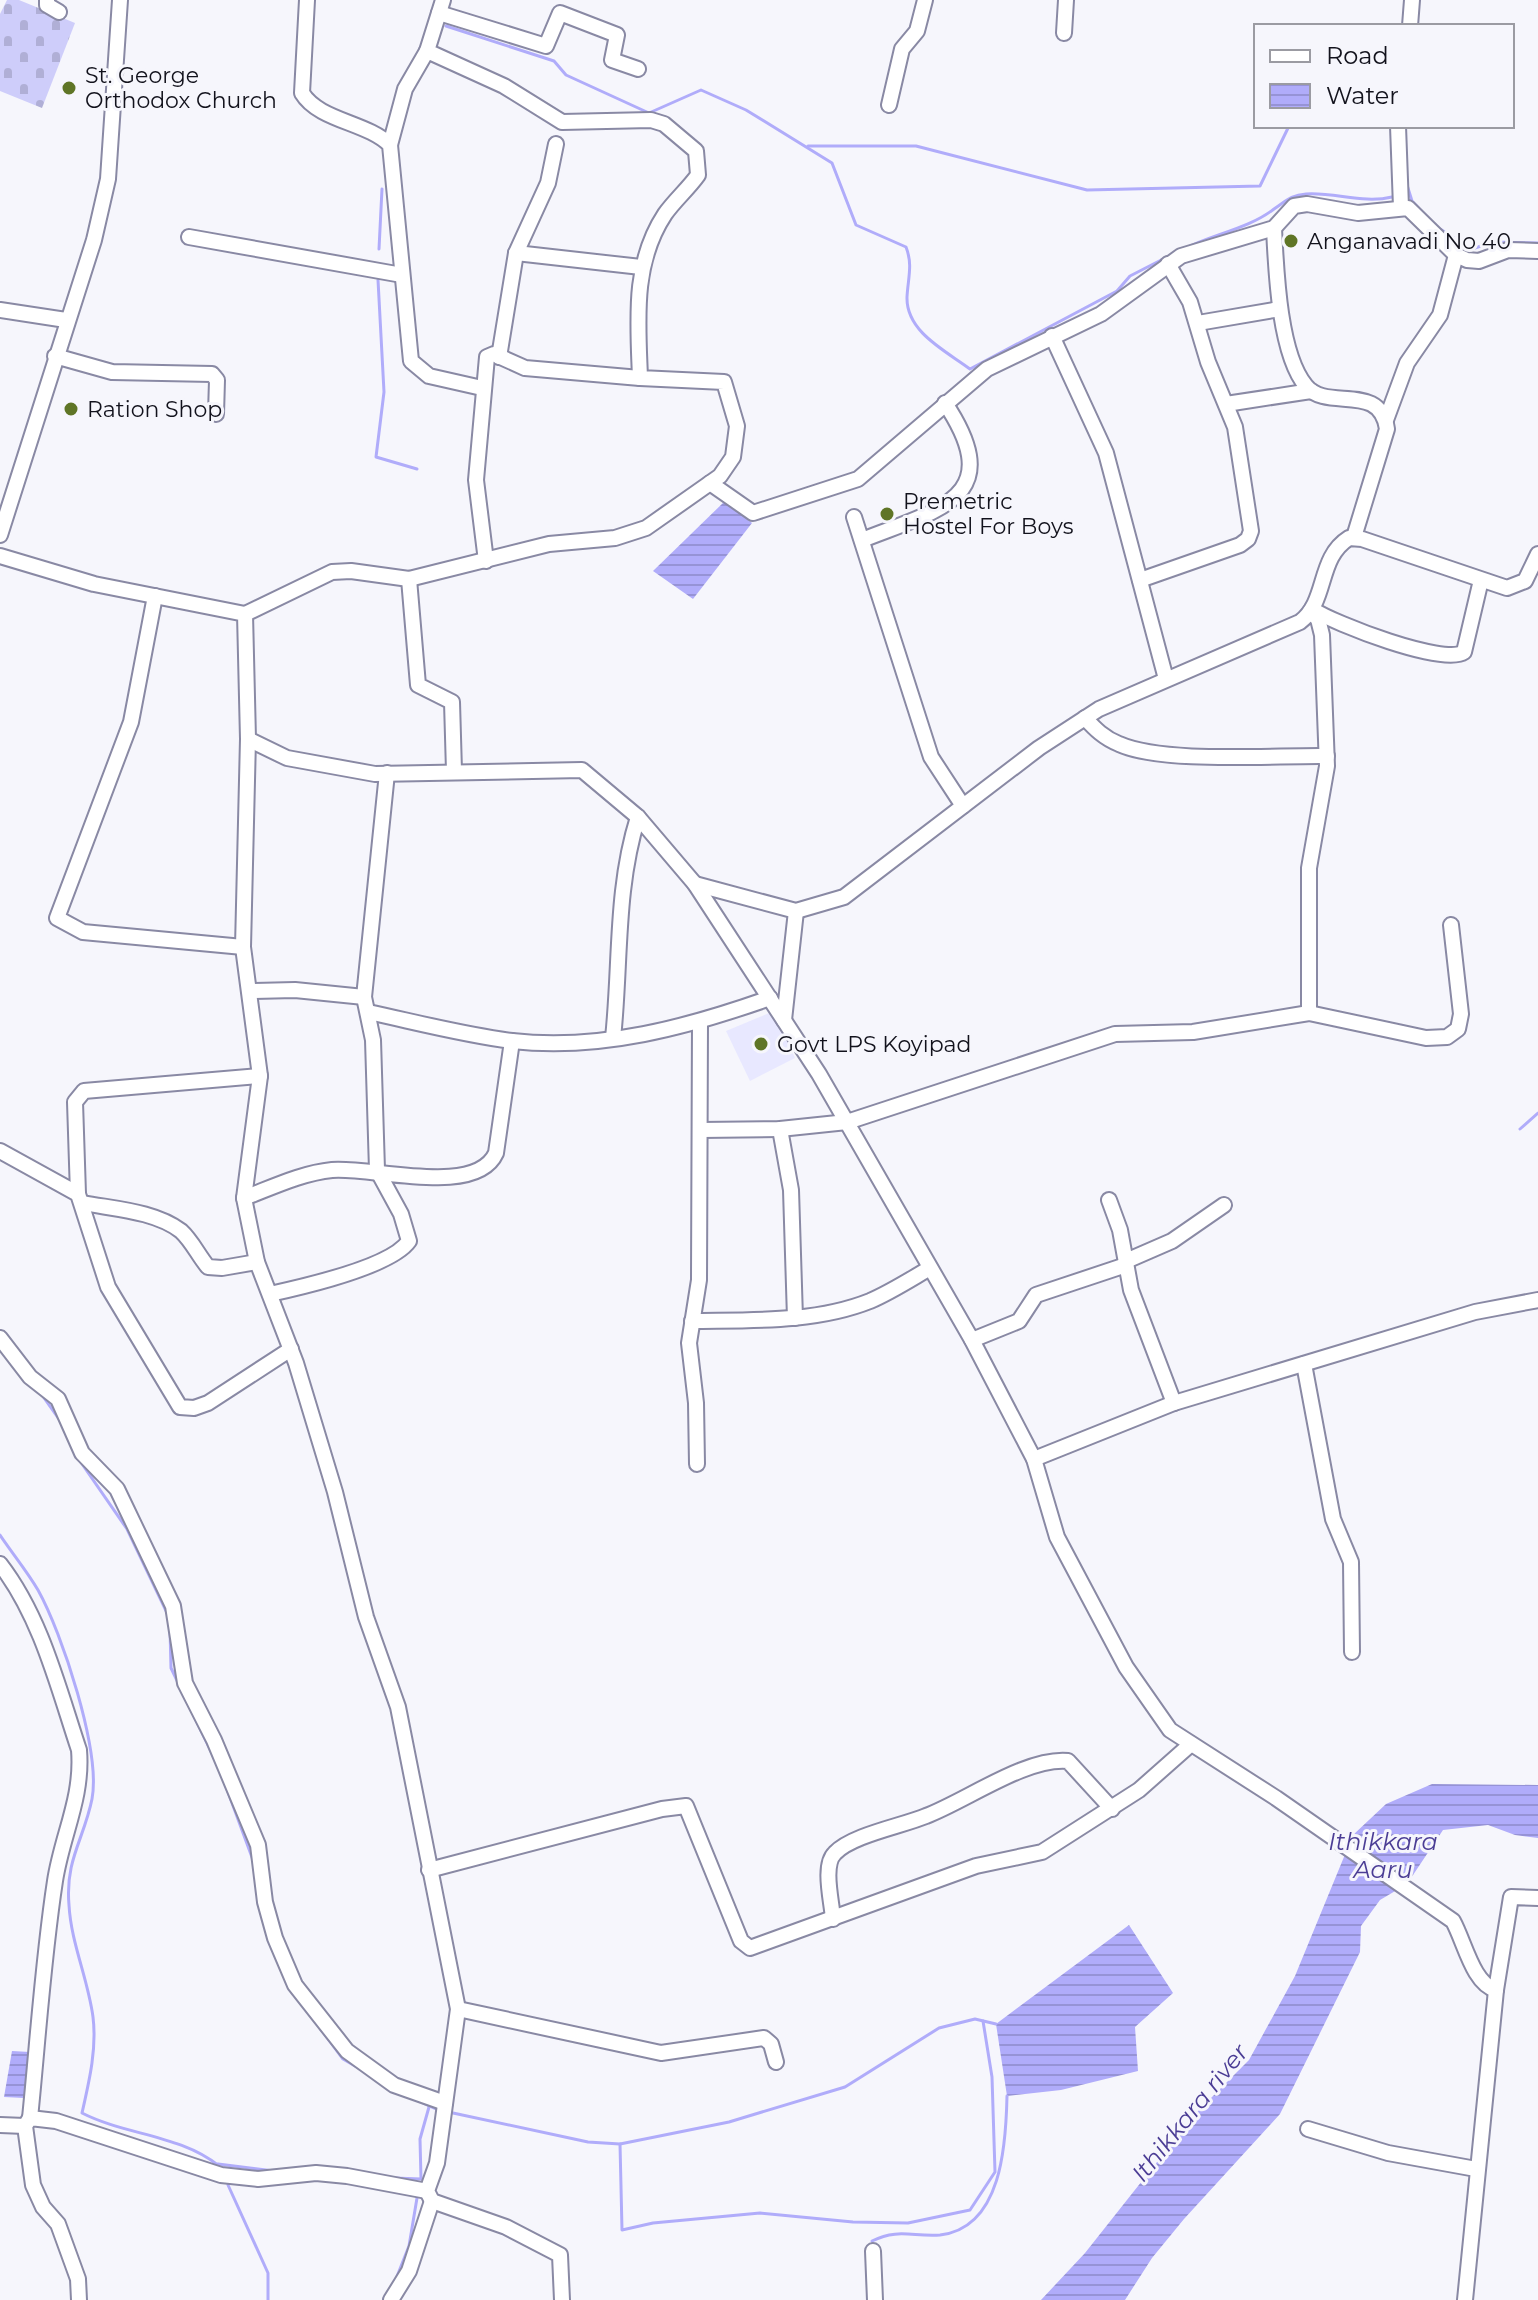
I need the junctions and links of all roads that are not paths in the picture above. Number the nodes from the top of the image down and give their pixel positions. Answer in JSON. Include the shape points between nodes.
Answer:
{"nodes":[{"id":1,"x":47,"y":0,"type":"edge"},
{"id":2,"x":120,"y":0,"type":"edge"},
{"id":3,"x":307,"y":0,"type":"edge"},
{"id":4,"x":925,"y":0,"type":"edge"},
{"id":5,"x":1066,"y":0,"type":"edge"},
{"id":6,"x":1412,"y":0,"type":"edge"},
{"id":7,"x":441,"y":7,"type":"edge"},
{"id":8,"x":59,"y":12,"type":"dead end"},
{"id":9,"x":1410,"y":24,"type":"edge"},
{"id":10,"x":1064,"y":33,"type":"dead end"},
{"id":11,"x":427,"y":51,"type":"junction"},
{"id":12,"x":638,"y":69,"type":"dead end"},
{"id":13,"x":889,"y":105,"type":"dead end"},
{"id":14,"x":1398,"y":128,"type":"edge"},
{"id":15,"x":556,"y":144,"type":"dead end"},
{"id":16,"x":390,"y":145,"type":"junction"},
{"id":17,"x":1401,"y":207,"type":"junction"},
{"id":18,"x":1274,"y":228,"type":"junction"},
{"id":19,"x":189,"y":237,"type":"dead end"},
{"id":20,"x":1538,"y":251,"type":"edge"},
{"id":21,"x":516,"y":253,"type":"junction"},
{"id":22,"x":1456,"y":255,"type":"junction"},
{"id":23,"x":1168,"y":264,"type":"junction"},
{"id":24,"x":641,"y":267,"type":"junction"},
{"id":25,"x":402,"y":275,"type":"junction"},
{"id":26,"x":1280,"y":309,"type":"junction"},
{"id":27,"x":0,"y":310,"type":"edge"},
{"id":28,"x":66,"y":320,"type":"junction"},
{"id":29,"x":1198,"y":323,"type":"junction"},
{"id":30,"x":1052,"y":336,"type":"junction"},
{"id":31,"x":55,"y":356,"type":"junction"},
{"id":32,"x":499,"y":357,"type":"junction"},
{"id":33,"x":640,"y":378,"type":"junction"},
{"id":34,"x":482,"y":388,"type":"junction"},
{"id":35,"x":1311,"y":391,"type":"junction"},
{"id":36,"x":945,"y":403,"type":"junction"},
{"id":37,"x":1226,"y":404,"type":"junction"},
{"id":38,"x":216,"y":414,"type":"dead end"},
{"id":39,"x":1386,"y":420,"type":"junction"},
{"id":40,"x":710,"y":483,"type":"junction"},
{"id":41,"x":854,"y":517,"type":"dead end"},
{"id":42,"x":1,"y":531,"type":"edge"},
{"id":43,"x":1354,"y":537,"type":"junction"},
{"id":44,"x":862,"y":540,"type":"junction"},
{"id":45,"x":1538,"y":554,"type":"edge"},
{"id":46,"x":0,"y":556,"type":"edge"},
{"id":47,"x":486,"y":561,"type":"junction"},
{"id":48,"x":409,"y":579,"type":"junction"},
{"id":49,"x":1140,"y":580,"type":"junction"},
{"id":50,"x":1481,"y":580,"type":"junction"},
{"id":51,"x":155,"y":596,"type":"junction"},
{"id":52,"x":1311,"y":610,"type":"junction"},
{"id":53,"x":245,"y":614,"type":"junction"},
{"id":54,"x":1166,"y":679,"type":"junction"},
{"id":55,"x":1085,"y":718,"type":"junction"},
{"id":56,"x":248,"y":739,"type":"junction"},
{"id":57,"x":1327,"y":756,"type":"junction"},
{"id":58,"x":454,"y":771,"type":"junction"},
{"id":59,"x":387,"y":773,"type":"junction"},
{"id":60,"x":963,"y":806,"type":"junction"},
{"id":61,"x":638,"y":817,"type":"junction"},
{"id":62,"x":695,"y":884,"type":"junction"},
{"id":63,"x":796,"y":911,"type":"junction"},
{"id":64,"x":1451,"y":925,"type":"dead end"},
{"id":65,"x":243,"y":947,"type":"junction"},
{"id":66,"x":250,"y":991,"type":"junction"},
{"id":67,"x":770,"y":998,"type":"junction"},
{"id":68,"x":366,"y":1005,"type":"junction"},
{"id":69,"x":1309,"y":1013,"type":"junction"},
{"id":70,"x":784,"y":1020,"type":"junction"},
{"id":71,"x":700,"y":1023,"type":"junction"},
{"id":72,"x":613,"y":1038,"type":"junction"},
{"id":73,"x":512,"y":1041,"type":"junction"},
{"id":74,"x":260,"y":1076,"type":"junction"},
{"id":75,"x":847,"y":1122,"type":"junction"},
{"id":76,"x":780,"y":1129,"type":"junction"},
{"id":77,"x":701,"y":1130,"type":"junction"},
{"id":78,"x":0,"y":1151,"type":"edge"},
{"id":79,"x":377,"y":1170,"type":"junction"},
{"id":80,"x":80,"y":1198,"type":"junction"},
{"id":81,"x":244,"y":1198,"type":"junction"},
{"id":82,"x":1109,"y":1200,"type":"dead end"},
{"id":83,"x":1224,"y":1205,"type":"dead end"},
{"id":84,"x":257,"y":1262,"type":"junction"},
{"id":85,"x":1126,"y":1263,"type":"junction"},
{"id":86,"x":930,"y":1268,"type":"junction"},
{"id":87,"x":270,"y":1294,"type":"junction"},
{"id":88,"x":1538,"y":1300,"type":"edge"},
{"id":89,"x":795,"y":1318,"type":"junction"},
{"id":90,"x":692,"y":1321,"type":"junction"},
{"id":91,"x":0,"y":1338,"type":"edge"},
{"id":92,"x":972,"y":1340,"type":"junction"},
{"id":93,"x":291,"y":1349,"type":"junction"},
{"id":94,"x":1304,"y":1364,"type":"junction"},
{"id":95,"x":1174,"y":1403,"type":"junction"},
{"id":96,"x":1034,"y":1459,"type":"junction"},
{"id":97,"x":697,"y":1464,"type":"dead end"},
{"id":98,"x":0,"y":1564,"type":"edge"},
{"id":99,"x":1352,"y":1652,"type":"dead end"},
{"id":100,"x":1191,"y":1744,"type":"junction"},
{"id":101,"x":1112,"y":1809,"type":"junction"},
{"id":102,"x":429,"y":1870,"type":"junction"},
{"id":103,"x":1538,"y":1898,"type":"edge"},
{"id":104,"x":833,"y":1919,"type":"junction"},
{"id":105,"x":1496,"y":1990,"type":"junction"},
{"id":106,"x":458,"y":2009,"type":"junction"},
{"id":107,"x":776,"y":2062,"type":"dead end"},
{"id":108,"x":445,"y":2103,"type":"junction"},
{"id":109,"x":27,"y":2122,"type":"junction"},
{"id":110,"x":0,"y":2125,"type":"edge"},
{"id":111,"x":1308,"y":2129,"type":"dead end"},
{"id":112,"x":1476,"y":2169,"type":"junction"},
{"id":113,"x":430,"y":2196,"type":"junction"},
{"id":114,"x":873,"y":2251,"type":"dead end"},
{"id":115,"x":79,"y":2300,"type":"edge"},
{"id":116,"x":391,"y":2300,"type":"edge"},
{"id":117,"x":562,"y":2300,"type":"edge"},
{"id":118,"x":875,"y":2300,"type":"edge"},
{"id":119,"x":1465,"y":2300,"type":"edge"}],
"edges":[{"from":1,"to":8,"type":"street"},
{"from":2,"to":28,"type":"street","via":[[108,179]]},
{"from":3,"to":16,"type":"street","via":[[302,93],[316,106],[378,134]]},
{"from":4,"to":13,"type":"street","via":[[917,31],[902,49]]},
{"from":5,"to":10,"type":"street"},
{"from":6,"to":9,"type":"street"},
{"from":7,"to":11,"type":"street"},
{"from":7,"to":12,"type":"street","via":[[546,46],[560,13],[617,35],[612,60]]},
{"from":11,"to":16,"type":"street","via":[[405,89]]},
{"from":11,"to":24,"type":"street","via":[[504,86],[562,122],[651,120],[684,139],[699,161],[698,175],[663,217]]},
{"from":14,"to":17,"type":"street"},
{"from":15,"to":21,"type":"street","via":[[548,183]]},
{"from":16,"to":25,"type":"street"},
{"from":17,"to":18,"type":"street","via":[[1358,213],[1294,206]]},
{"from":17,"to":22,"type":"street","via":[[1418,215]]},
{"from":18,"to":23,"type":"street","via":[[1204,246]]},
{"from":18,"to":26,"type":"street"},
{"from":19,"to":25,"type":"street"},
{"from":20,"to":22,"type":"street","via":[[1508,250],[1479,261]]},
{"from":21,"to":24,"type":"street"},
{"from":21,"to":32,"type":"street"},
{"from":22,"to":39,"type":"street","via":[[1440,315],[1407,363]]},
{"from":23,"to":29,"type":"street"},
{"from":23,"to":30,"type":"street","via":[[1101,314]]},
{"from":24,"to":33,"type":"street"},
{"from":25,"to":34,"type":"street","via":[[408,354],[416,369],[448,383]]},
{"from":26,"to":29,"type":"street"},
{"from":26,"to":35,"type":"street","via":[[1296,364]]},
{"from":27,"to":28,"type":"street"},
{"from":28,"to":31,"type":"street"},
{"from":29,"to":37,"type":"street"},
{"from":30,"to":36,"type":"street","via":[[987,369]]},
{"from":30,"to":49,"type":"street","via":[[1106,453]]},
{"from":31,"to":38,"type":"street","via":[[112,372],[212,374],[217,380]]},
{"from":31,"to":42,"type":"street"},
{"from":32,"to":33,"type":"street","via":[[525,368]]},
{"from":32,"to":34,"type":"street","via":[[487,357]]},
{"from":33,"to":40,"type":"street","via":[[716,379],[728,387],[737,444],[727,468]]},
{"from":34,"to":47,"type":"street","via":[[476,506]]},
{"from":35,"to":37,"type":"street"},
{"from":35,"to":39,"type":"street","via":[[1373,404]]},
{"from":36,"to":40,"type":"street","via":[[858,479],[772,510],[746,511]]},
{"from":36,"to":44,"type":"street","via":[[967,438],[969,482],[950,502]]},
{"from":37,"to":49,"type":"street","via":[[1235,427],[1250,536],[1240,545]]},
{"from":39,"to":43,"type":"street"},
{"from":40,"to":47,"type":"street","via":[[632,535],[549,544]]},
{"from":41,"to":44,"type":"street"},
{"from":43,"to":50,"type":"street"},
{"from":43,"to":52,"type":"street","via":[[1341,542],[1330,556]]},
{"from":44,"to":60,"type":"street","via":[[931,757]]},
{"from":45,"to":50,"type":"street","via":[[1521,585],[1507,588]]},
{"from":46,"to":51,"type":"street"},
{"from":47,"to":48,"type":"street"},
{"from":48,"to":53,"type":"street","via":[[332,572]]},
{"from":48,"to":58,"type":"street","via":[[418,685],[452,702]]},
{"from":49,"to":54,"type":"street"},
{"from":50,"to":52,"type":"street","via":[[1464,652],[1451,657]]},
{"from":51,"to":53,"type":"street"},
{"from":51,"to":65,"type":"street","via":[[135,710],[57,918],[83,932]]},
{"from":52,"to":54,"type":"street","via":[[1300,622]]},
{"from":52,"to":57,"type":"street","via":[[1322,635]]},
{"from":53,"to":56,"type":"street"},
{"from":54,"to":55,"type":"street"},
{"from":55,"to":57,"type":"street","via":[[1117,744],[1152,753]]},
{"from":55,"to":60,"type":"street"},
{"from":56,"to":59,"type":"street","via":[[287,758]]},
{"from":56,"to":65,"type":"street"},
{"from":57,"to":69,"type":"street","via":[[1326,788],[1309,868]]},
{"from":58,"to":59,"type":"street"},
{"from":58,"to":61,"type":"street","via":[[582,770]]},
{"from":59,"to":68,"type":"street"},
{"from":60,"to":63,"type":"street","via":[[844,897]]},
{"from":61,"to":62,"type":"street"},
{"from":61,"to":72,"type":"street","via":[[620,896]]},
{"from":62,"to":63,"type":"street"},
{"from":62,"to":67,"type":"street"},
{"from":63,"to":70,"type":"street"},
{"from":64,"to":69,"type":"street","via":[[1461,1014],[1458,1029],[1447,1037],[1426,1038]]},
{"from":65,"to":66,"type":"street"},
{"from":66,"to":68,"type":"street","via":[[295,990]]},
{"from":66,"to":74,"type":"street"},
{"from":67,"to":70,"type":"street"},
{"from":67,"to":71,"type":"street"},
{"from":68,"to":73,"type":"street"},
{"from":68,"to":79,"type":"street","via":[[373,1040]]},
{"from":69,"to":75,"type":"street","via":[[1193,1032],[1115,1034]]},
{"from":70,"to":75,"type":"street"},
{"from":71,"to":72,"type":"street"},
{"from":71,"to":77,"type":"street"},
{"from":72,"to":73,"type":"street","via":[[585,1043]]},
{"from":73,"to":79,"type":"street","via":[[493,1159],[465,1173],[429,1178]]},
{"from":74,"to":80,"type":"street","via":[[84,1091],[75,1102]]},
{"from":74,"to":81,"type":"street"},
{"from":75,"to":76,"type":"street"},
{"from":75,"to":86,"type":"street"},
{"from":76,"to":77,"type":"street"},
{"from":76,"to":89,"type":"street","via":[[791,1190]]},
{"from":77,"to":90,"type":"street","via":[[699,1280]]},
{"from":78,"to":80,"type":"street"},
{"from":79,"to":81,"type":"street","via":[[309,1174]]},
{"from":79,"to":87,"type":"street","via":[[409,1234],[404,1248],[343,1275]]},
{"from":80,"to":84,"type":"street","via":[[172,1226],[208,1267]]},
{"from":80,"to":93,"type":"street","via":[[108,1287],[180,1407],[208,1403]]},
{"from":81,"to":84,"type":"street"},
{"from":82,"to":85,"type":"street"},
{"from":83,"to":85,"type":"street","via":[[1180,1237]]},
{"from":84,"to":87,"type":"street"},
{"from":85,"to":92,"type":"street","via":[[1036,1295],[1023,1318]]},
{"from":85,"to":95,"type":"street","via":[[1150,1346]]},
{"from":86,"to":89,"type":"street","via":[[867,1302]]},
{"from":86,"to":92,"type":"street"},
{"from":87,"to":93,"type":"street"},
{"from":88,"to":94,"type":"street","via":[[1475,1312]]},
{"from":89,"to":90,"type":"street"},
{"from":90,"to":97,"type":"street"},
{"from":91,"to":108,"type":"street","via":[[30,1377],[58,1399],[82,1453],[117,1489],[173,1606],[185,1683],[258,1845],[265,1902],[295,1985],[347,2051],[394,2085]]},
{"from":92,"to":96,"type":"street"},
{"from":93,"to":102,"type":"street","via":[[366,1617],[398,1707]]},
{"from":94,"to":95,"type":"street"},
{"from":94,"to":99,"type":"street","via":[[1333,1519],[1351,1562]]},
{"from":95,"to":96,"type":"street"},
{"from":96,"to":100,"type":"street","via":[[1057,1537],[1126,1667],[1170,1730]]},
{"from":98,"to":109,"type":"street","via":[[16,1585],[43,1645],[81,1767],[78,1801],[55,1877]]},
{"from":100,"to":101,"type":"street"},
{"from":100,"to":105,"type":"street","via":[[1453,1921],[1478,1979]]},
{"from":101,"to":104,"type":"street","via":[[1042,1852],[976,1866]]},
{"from":101,"to":104,"type":"street","via":[[1068,1761],[1040,1764],[834,1853],[829,1866]]},
{"from":102,"to":104,"type":"street","via":[[681,1805],[689,1810],[745,1946]]},
{"from":102,"to":106,"type":"street"},
{"from":103,"to":105,"type":"street","via":[[1511,1897]]},
{"from":105,"to":112,"type":"street"},
{"from":106,"to":107,"type":"street","via":[[661,2053],[764,2038]]},
{"from":106,"to":108,"type":"street"},
{"from":108,"to":113,"type":"street"},
{"from":109,"to":110,"type":"street"},
{"from":109,"to":113,"type":"street","via":[[56,2121],[237,2178],[316,2173]]},
{"from":109,"to":115,"type":"street","via":[[33,2185],[58,2224],[78,2279]]},
{"from":111,"to":112,"type":"street","via":[[1388,2153]]},
{"from":112,"to":119,"type":"street"},
{"from":113,"to":116,"type":"street","via":[[409,2271]]},
{"from":113,"to":117,"type":"street","via":[[560,2255]]},
{"from":114,"to":118,"type":"street"}]}
